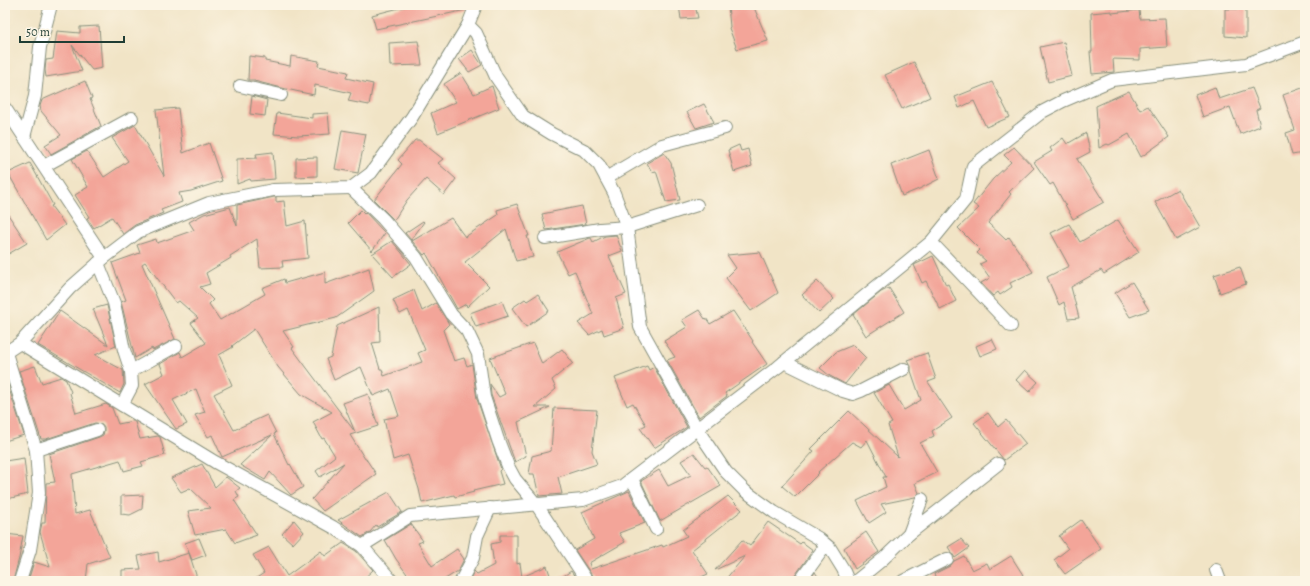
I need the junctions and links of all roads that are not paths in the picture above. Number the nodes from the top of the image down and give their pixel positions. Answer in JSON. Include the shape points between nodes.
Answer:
{"nodes":[{"id":1,"x":51,"y":5,"type":"edge"},
{"id":2,"x":476,"y":5,"type":"edge"},
{"id":3,"x":468,"y":25,"type":"junction"},
{"id":4,"x":1305,"y":42,"type":"edge"},
{"id":5,"x":240,"y":86,"type":"dead end"},
{"id":6,"x":280,"y":95,"type":"dead end"},
{"id":7,"x":5,"y":108,"type":"edge"},
{"id":8,"x":132,"y":118,"type":"dead end"},
{"id":9,"x":725,"y":128,"type":"dead end"},
{"id":10,"x":24,"y":137,"type":"junction"},
{"id":11,"x":44,"y":166,"type":"junction"},
{"id":12,"x":606,"y":178,"type":"junction"},
{"id":13,"x":351,"y":188,"type":"junction"},
{"id":14,"x":697,"y":205,"type":"dead end"},
{"id":15,"x":627,"y":227,"type":"junction"},
{"id":16,"x":545,"y":238,"type":"dead end"},
{"id":17,"x":931,"y":242,"type":"junction"},
{"id":18,"x":101,"y":261,"type":"junction"},
{"id":19,"x":1011,"y":326,"type":"dead end"},
{"id":20,"x":20,"y":343,"type":"junction"},
{"id":21,"x":176,"y":346,"type":"dead end"},
{"id":22,"x":5,"y":353,"type":"edge"},
{"id":23,"x":784,"y":362,"type":"junction"},
{"id":24,"x":904,"y":369,"type":"dead end"},
{"id":25,"x":131,"y":371,"type":"junction"},
{"id":26,"x":122,"y":405,"type":"junction"},
{"id":27,"x":697,"y":429,"type":"junction"},
{"id":28,"x":98,"y":430,"type":"dead end"},
{"id":29,"x":36,"y":450,"type":"junction"},
{"id":30,"x":998,"y":464,"type":"dead end"},
{"id":31,"x":632,"y":479,"type":"junction"},
{"id":32,"x":922,"y":499,"type":"dead end"},
{"id":33,"x":536,"y":504,"type":"junction"},
{"id":34,"x":490,"y":508,"type":"junction"},
{"id":35,"x":656,"y":529,"type":"dead end"},
{"id":36,"x":909,"y":534,"type":"junction"},
{"id":37,"x":826,"y":545,"type":"junction"},
{"id":38,"x":362,"y":546,"type":"junction"},
{"id":39,"x":947,"y":559,"type":"dead end"},
{"id":40,"x":20,"y":581,"type":"edge"},
{"id":41,"x":392,"y":581,"type":"edge"},
{"id":42,"x":461,"y":581,"type":"edge"},
{"id":43,"x":587,"y":581,"type":"edge"},
{"id":44,"x":800,"y":581,"type":"edge"},
{"id":45,"x":848,"y":581,"type":"edge"},
{"id":46,"x":856,"y":581,"type":"edge"},
{"id":47,"x":903,"y":581,"type":"edge"}],
"edges":[{"from":1,"to":10,"type":"street","via":[[40,47],[35,96]]},
{"from":2,"to":3,"type":"street"},
{"from":3,"to":12,"type":"street","via":[[476,33],[496,77],[523,116],[584,150],[599,165]]},
{"from":3,"to":13,"type":"street","via":[[412,117],[371,173]]},
{"from":4,"to":17,"type":"street","via":[[1246,64],[1112,80],[1042,112],[974,166],[966,199]]},
{"from":5,"to":6,"type":"street"},
{"from":7,"to":10,"type":"street"},
{"from":8,"to":11,"type":"street"},
{"from":9,"to":12,"type":"street","via":[[662,145]]},
{"from":10,"to":11,"type":"street"},
{"from":11,"to":18,"type":"street"},
{"from":12,"to":15,"type":"street"},
{"from":13,"to":18,"type":"street","via":[[273,190],[209,203],[138,232]]},
{"from":13,"to":33,"type":"street","via":[[383,219],[416,257],[451,314],[467,330],[478,354],[484,397],[498,440],[515,479]]},
{"from":14,"to":15,"type":"street"},
{"from":15,"to":16,"type":"street"},
{"from":15,"to":27,"type":"street","via":[[640,328]]},
{"from":17,"to":19,"type":"street"},
{"from":17,"to":23,"type":"street"},
{"from":18,"to":20,"type":"street","via":[[70,288]]},
{"from":18,"to":25,"type":"street"},
{"from":20,"to":22,"type":"street"},
{"from":20,"to":26,"type":"street"},
{"from":21,"to":25,"type":"street"},
{"from":22,"to":29,"type":"street"},
{"from":23,"to":24,"type":"street","via":[[853,394]]},
{"from":23,"to":27,"type":"street"},
{"from":25,"to":26,"type":"street","via":[[132,386]]},
{"from":26,"to":38,"type":"street"},
{"from":27,"to":31,"type":"street"},
{"from":27,"to":37,"type":"street","via":[[726,472],[745,491]]},
{"from":28,"to":29,"type":"street"},
{"from":29,"to":40,"type":"street","via":[[39,493],[30,550]]},
{"from":30,"to":36,"type":"street"},
{"from":31,"to":33,"type":"street","via":[[622,486],[583,500]]},
{"from":31,"to":35,"type":"street"},
{"from":32,"to":36,"type":"street"},
{"from":33,"to":34,"type":"street"},
{"from":33,"to":43,"type":"street"},
{"from":34,"to":38,"type":"street","via":[[410,516]]},
{"from":34,"to":42,"type":"street","via":[[478,536],[473,558]]},
{"from":36,"to":46,"type":"street"},
{"from":37,"to":44,"type":"street"},
{"from":37,"to":45,"type":"street","via":[[843,568]]},
{"from":38,"to":41,"type":"street"},
{"from":39,"to":47,"type":"street"}]}
